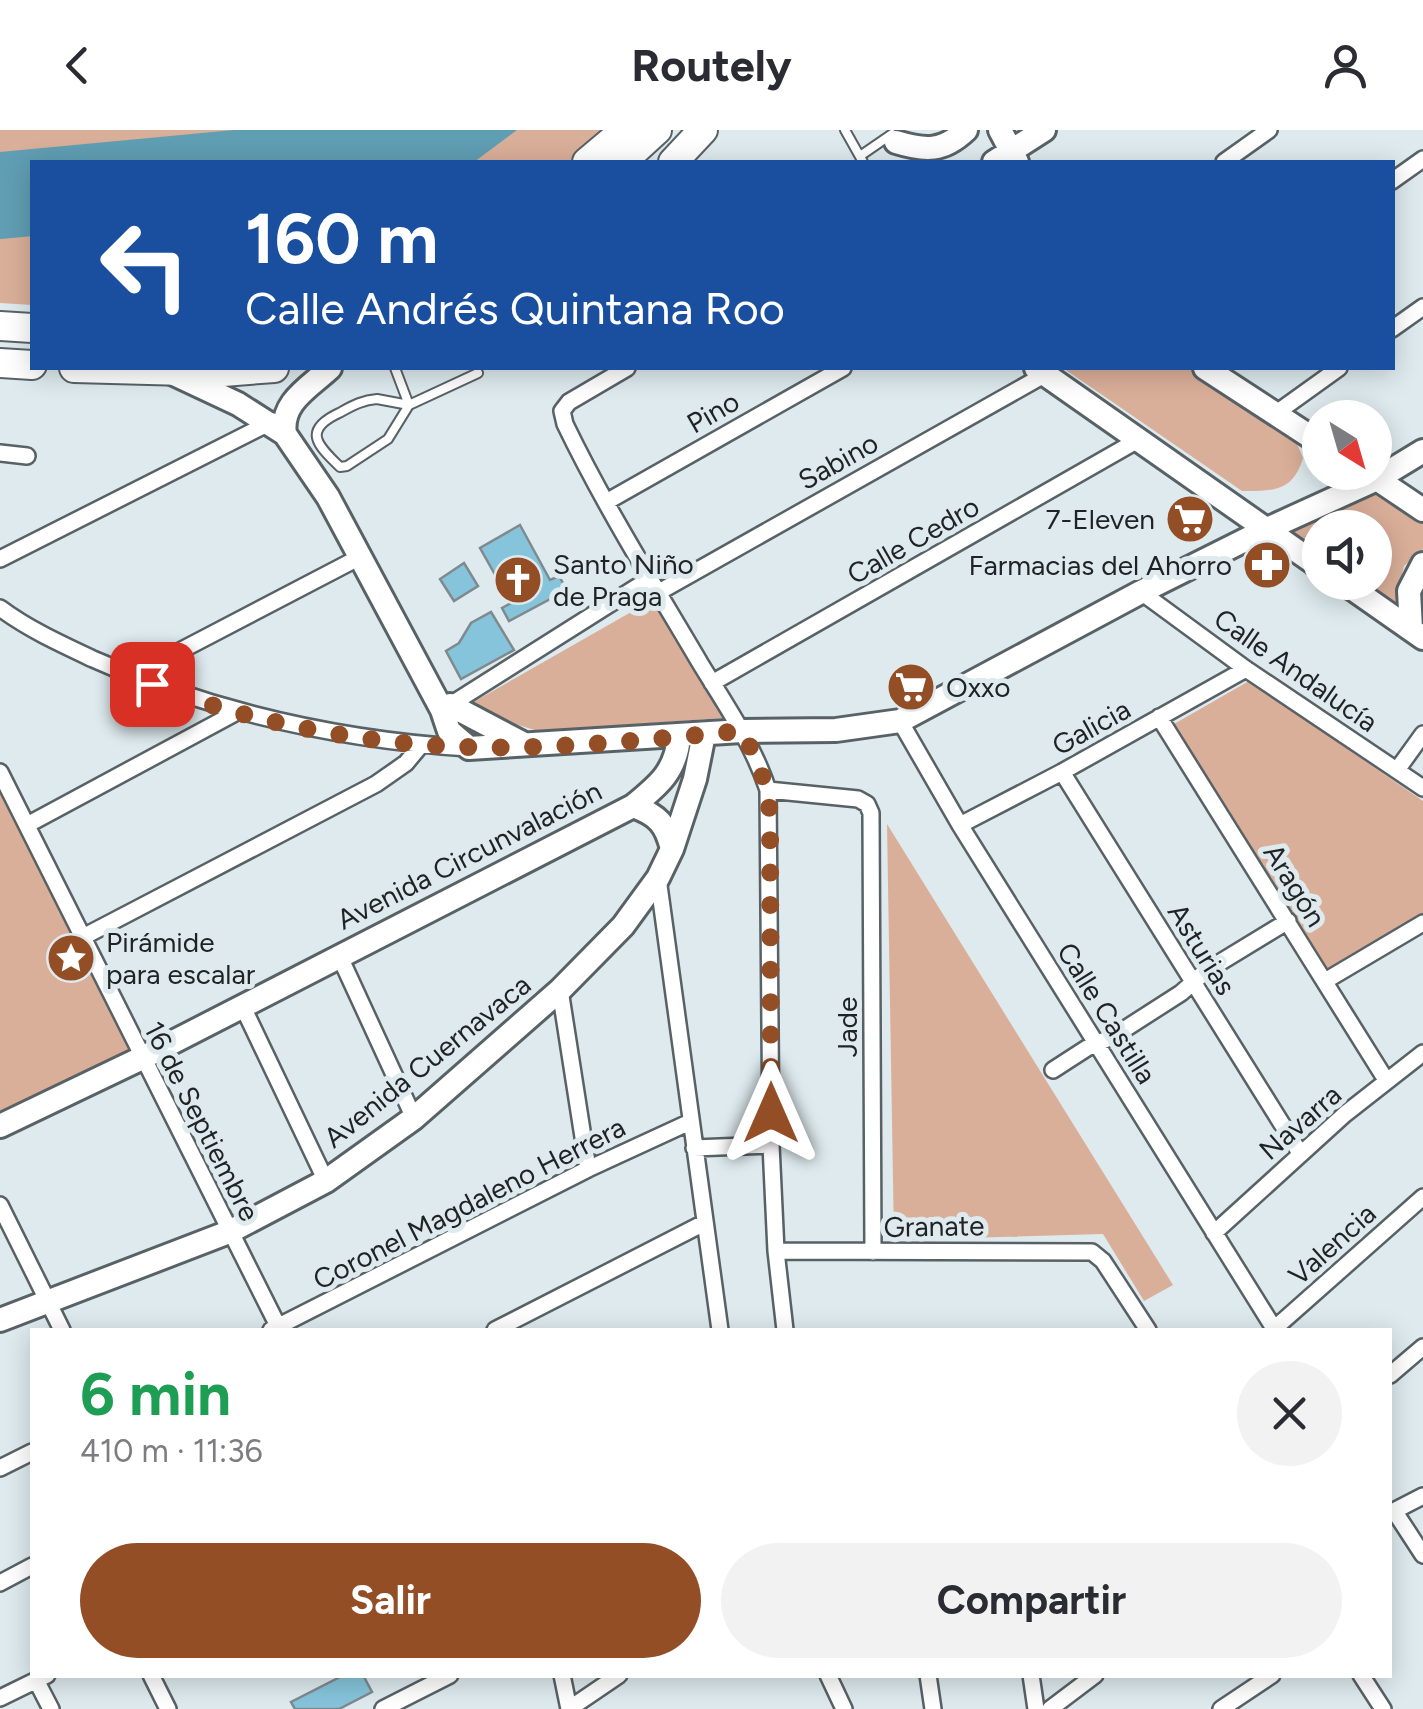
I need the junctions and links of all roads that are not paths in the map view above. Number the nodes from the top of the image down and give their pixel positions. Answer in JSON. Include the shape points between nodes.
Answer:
{"nodes":[{"id":1,"x":625,"y":130,"type":"edge"},
{"id":2,"x":657,"y":130,"type":"edge"},
{"id":3,"x":703,"y":130,"type":"edge"},
{"id":4,"x":845,"y":130,"type":"edge"},
{"id":5,"x":966,"y":130,"type":"edge"},
{"id":6,"x":1000,"y":130,"type":"edge"},
{"id":7,"x":1044,"y":130,"type":"edge"},
{"id":8,"x":1269,"y":130,"type":"edge"},
{"id":9,"x":896,"y":142,"type":"edge"},
{"id":10,"x":862,"y":159,"type":"edge"},
{"id":11,"x":1008,"y":159,"type":"edge"},
{"id":12,"x":1423,"y":159,"type":"edge"},
{"id":13,"x":589,"y":160,"type":"edge"},
{"id":14,"x":624,"y":160,"type":"edge"},
{"id":15,"x":675,"y":160,"type":"edge"},
{"id":16,"x":1227,"y":160,"type":"edge"},
{"id":17,"x":1395,"y":179,"type":"edge"},
{"id":18,"x":1423,"y":307,"type":"edge"},
{"id":19,"x":0,"y":326,"type":"edge"},
{"id":20,"x":1395,"y":327,"type":"edge"},
{"id":21,"x":30,"y":328,"type":"edge"},
{"id":22,"x":0,"y":363,"type":"edge"},
{"id":23,"x":30,"y":365,"type":"edge"},
{"id":24,"x":122,"y":370,"type":"edge"},
{"id":25,"x":248,"y":370,"type":"edge"},
{"id":26,"x":328,"y":370,"type":"edge"},
{"id":27,"x":397,"y":370,"type":"edge"},
{"id":28,"x":622,"y":370,"type":"edge"},
{"id":29,"x":838,"y":370,"type":"edge"},
{"id":30,"x":1208,"y":370,"type":"edge"},
{"id":31,"x":1337,"y":370,"type":"edge"},
{"id":32,"x":1040,"y":371,"type":"edge"},
{"id":33,"x":170,"y":372,"type":"junction"},
{"id":34,"x":478,"y":374,"type":"dead end"},
{"id":35,"x":408,"y":404,"type":"junction"},
{"id":36,"x":1275,"y":414,"type":"junction"},
{"id":37,"x":280,"y":424,"type":"junction"},
{"id":38,"x":1302,"y":431,"type":"edge"},
{"id":39,"x":1138,"y":440,"type":"junction"},
{"id":40,"x":1423,"y":451,"type":"edge"},
{"id":41,"x":0,"y":452,"type":"edge"},
{"id":42,"x":27,"y":456,"type":"dead end"},
{"id":43,"x":1392,"y":466,"type":"edge"},
{"id":44,"x":1392,"y":489,"type":"edge"},
{"id":45,"x":1344,"y":490,"type":"edge"},
{"id":46,"x":608,"y":501,"type":"junction"},
{"id":47,"x":1423,"y":510,"type":"edge"},
{"id":48,"x":1264,"y":530,"type":"junction"},
{"id":49,"x":1302,"y":555,"type":"edge"},
{"id":50,"x":360,"y":557,"type":"junction"},
{"id":51,"x":0,"y":559,"type":"edge"},
{"id":52,"x":1423,"y":564,"type":"edge"},
{"id":53,"x":655,"y":585,"type":"junction"},
{"id":54,"x":1141,"y":592,"type":"junction"},
{"id":55,"x":1368,"y":600,"type":"edge"},
{"id":56,"x":0,"y":608,"type":"edge"},
{"id":57,"x":1417,"y":633,"type":"edge"},
{"id":58,"x":1246,"y":669,"type":"junction"},
{"id":59,"x":132,"y":676,"type":"junction"},
{"id":60,"x":712,"y":683,"type":"junction"},
{"id":61,"x":446,"y":707,"type":"junction"},
{"id":62,"x":238,"y":712,"type":"junction"},
{"id":63,"x":1160,"y":716,"type":"junction"},
{"id":64,"x":900,"y":721,"type":"junction"},
{"id":65,"x":742,"y":731,"type":"junction"},
{"id":66,"x":704,"y":734,"type":"junction"},
{"id":67,"x":1423,"y":734,"type":"edge"},
{"id":68,"x":678,"y":737,"type":"junction"},
{"id":69,"x":421,"y":744,"type":"junction"},
{"id":70,"x":527,"y":746,"type":"junction"},
{"id":71,"x":469,"y":748,"type":"junction"},
{"id":72,"x":1397,"y":770,"type":"junction"},
{"id":73,"x":0,"y":772,"type":"edge"},
{"id":74,"x":1062,"y":772,"type":"junction"},
{"id":75,"x":1423,"y":788,"type":"edge"},
{"id":76,"x":768,"y":790,"type":"junction"},
{"id":77,"x":633,"y":806,"type":"junction"},
{"id":78,"x":27,"y":825,"type":"junction"},
{"id":79,"x":960,"y":825,"type":"junction"},
{"id":80,"x":672,"y":849,"type":"junction"},
{"id":81,"x":658,"y":878,"type":"junction"},
{"id":82,"x":1288,"y":921,"type":"junction"},
{"id":83,"x":1420,"y":929,"type":"edge"},
{"id":84,"x":83,"y":937,"type":"junction"},
{"id":85,"x":338,"y":954,"type":"junction"},
{"id":86,"x":1326,"y":981,"type":"junction"},
{"id":87,"x":1194,"y":983,"type":"junction"},
{"id":88,"x":560,"y":990,"type":"junction"},
{"id":89,"x":242,"y":1005,"type":"junction"},
{"id":90,"x":1098,"y":1045,"type":"junction"},
{"id":91,"x":1423,"y":1053,"type":"edge"},
{"id":92,"x":142,"y":1058,"type":"junction"},
{"id":93,"x":1053,"y":1070,"type":"dead end"},
{"id":94,"x":1386,"y":1080,"type":"junction"},
{"id":95,"x":414,"y":1118,"type":"junction"},
{"id":96,"x":690,"y":1122,"type":"junction"},
{"id":97,"x":0,"y":1126,"type":"edge"},
{"id":98,"x":771,"y":1145,"type":"junction"},
{"id":99,"x":694,"y":1148,"type":"junction"},
{"id":100,"x":1300,"y":1153,"type":"junction"},
{"id":101,"x":588,"y":1169,"type":"junction"},
{"id":102,"x":326,"y":1181,"type":"junction"},
{"id":103,"x":1423,"y":1196,"type":"edge"},
{"id":104,"x":0,"y":1205,"type":"edge"},
{"id":105,"x":704,"y":1224,"type":"junction"},
{"id":106,"x":229,"y":1232,"type":"junction"},
{"id":107,"x":1214,"y":1233,"type":"junction"},
{"id":108,"x":776,"y":1251,"type":"junction"},
{"id":109,"x":873,"y":1252,"type":"junction"},
{"id":110,"x":48,"y":1301,"type":"junction"},
{"id":111,"x":0,"y":1320,"type":"edge"},
{"id":112,"x":61,"y":1328,"type":"edge"},
{"id":113,"x":276,"y":1328,"type":"edge"},
{"id":114,"x":278,"y":1328,"type":"edge"},
{"id":115,"x":500,"y":1328,"type":"edge"},
{"id":116,"x":720,"y":1328,"type":"edge"},
{"id":117,"x":785,"y":1328,"type":"edge"},
{"id":118,"x":1147,"y":1328,"type":"edge"},
{"id":119,"x":1274,"y":1328,"type":"edge"},
{"id":120,"x":1277,"y":1328,"type":"edge"},
{"id":121,"x":1423,"y":1347,"type":"edge"},
{"id":122,"x":1392,"y":1374,"type":"edge"},
{"id":123,"x":30,"y":1453,"type":"edge"},
{"id":124,"x":0,"y":1468,"type":"edge"},
{"id":125,"x":1423,"y":1496,"type":"edge"},
{"id":126,"x":1392,"y":1512,"type":"edge"},
{"id":127,"x":1423,"y":1554,"type":"edge"},
{"id":128,"x":30,"y":1567,"type":"edge"},
{"id":129,"x":0,"y":1582,"type":"edge"},
{"id":130,"x":42,"y":1678,"type":"edge"},
{"id":131,"x":152,"y":1678,"type":"edge"},
{"id":132,"x":444,"y":1678,"type":"edge"},
{"id":133,"x":563,"y":1678,"type":"edge"},
{"id":134,"x":615,"y":1678,"type":"edge"},
{"id":135,"x":829,"y":1678,"type":"edge"},
{"id":136,"x":928,"y":1678,"type":"edge"},
{"id":137,"x":1031,"y":1678,"type":"edge"},
{"id":138,"x":1091,"y":1678,"type":"edge"},
{"id":139,"x":1268,"y":1678,"type":"edge"},
{"id":140,"x":1364,"y":1678,"type":"edge"},
{"id":141,"x":0,"y":1698,"type":"edge"},
{"id":142,"x":51,"y":1709,"type":"edge"},
{"id":143,"x":168,"y":1709,"type":"edge"},
{"id":144,"x":383,"y":1709,"type":"edge"},
{"id":145,"x":569,"y":1709,"type":"edge"},
{"id":146,"x":844,"y":1709,"type":"edge"},
{"id":147,"x":933,"y":1709,"type":"edge"},
{"id":148,"x":1036,"y":1709,"type":"edge"},
{"id":149,"x":1050,"y":1709,"type":"edge"},
{"id":150,"x":1222,"y":1709,"type":"edge"},
{"id":151,"x":1383,"y":1709,"type":"edge"}],
"edges":[{"from":1,"to":13,"type":"highway"},
{"from":2,"to":14,"type":"highway"},
{"from":3,"to":15,"type":"highway"},
{"from":4,"to":10,"type":"lane"},
{"from":5,"to":9,"type":"street","via":[[936,150]]},
{"from":6,"to":11,"type":"street"},
{"from":7,"to":11,"type":"street"},
{"from":8,"to":16,"type":"street"},
{"from":9,"to":10,"type":"lane"},
{"from":12,"to":17,"type":"street"},
{"from":18,"to":20,"type":"street"},
{"from":19,"to":21,"type":"highway"},
{"from":22,"to":23,"type":"highway"},
{"from":24,"to":33,"type":"highway"},
{"from":25,"to":33,"type":"highway"},
{"from":26,"to":37,"type":"street","via":[[289,405]]},
{"from":27,"to":35,"type":"lane"},
{"from":28,"to":46,"type":"street","via":[[562,411]]},
{"from":29,"to":46,"type":"street","name":"Pino"},
{"from":30,"to":36,"type":"street"},
{"from":31,"to":36,"type":"street"},
{"from":32,"to":39,"type":"street"},
{"from":32,"to":53,"type":"street","name":"Sabino"},
{"from":33,"to":37,"type":"street"},
{"from":34,"to":35,"type":"lane"},
{"from":35,"to":35,"type":"lane","via":[[388,438],[347,466],[340,467],[316,436],[321,422],[364,400]]},
{"from":36,"to":38,"type":"street"},
{"from":37,"to":50,"type":"street"},
{"from":37,"to":51,"type":"street"},
{"from":39,"to":48,"type":"street"},
{"from":39,"to":60,"type":"street","name":"Calle Cedro"},
{"from":40,"to":43,"type":"street"},
{"from":41,"to":42,"type":"street"},
{"from":44,"to":47,"type":"street"},
{"from":45,"to":48,"type":"street"},
{"from":46,"to":53,"type":"street"},
{"from":48,"to":49,"type":"street"},
{"from":48,"to":54,"type":"street"},
{"from":50,"to":59,"type":"street"},
{"from":50,"to":61,"type":"street"},
{"from":52,"to":57,"type":"street","via":[[1410,591]]},
{"from":53,"to":60,"type":"street"},
{"from":53,"to":61,"type":"street","name":"Sabino"},
{"from":54,"to":58,"type":"street","name":"Calle Andalucía"},
{"from":54,"to":64,"type":"street"},
{"from":55,"to":57,"type":"street"},
{"from":56,"to":59,"type":"street","name":"Avenida Circunvalación"},
{"from":58,"to":63,"type":"street","name":"Galicia"},
{"from":58,"to":72,"type":"street","name":"Calle Andalucía"},
{"from":59,"to":62,"type":"street","name":"Avenida Circunvalación"},
{"from":60,"to":65,"type":"street"},
{"from":61,"to":70,"type":"street"},
{"from":61,"to":71,"type":"street","via":[[449,731]]},
{"from":62,"to":69,"type":"street","name":"Avenida Circunvalación"},
{"from":62,"to":78,"type":"street"},
{"from":63,"to":74,"type":"street","name":"Galicia"},
{"from":63,"to":82,"type":"street","name":"Aragón"},
{"from":64,"to":65,"type":"street"},
{"from":64,"to":79,"type":"street","name":"Calle Castilla"},
{"from":65,"to":66,"type":"street"},
{"from":65,"to":76,"type":"street"},
{"from":66,"to":68,"type":"street"},
{"from":66,"to":80,"type":"street","name":"Avenida Cuernavaca"},
{"from":67,"to":72,"type":"street"},
{"from":68,"to":70,"type":"street","name":"Avenida Circunvalación"},
{"from":68,"to":77,"type":"street","name":"Avenida Circunvalación","via":[[670,772]]},
{"from":69,"to":71,"type":"street","name":"Avenida Circunvalación"},
{"from":69,"to":84,"type":"street","via":[[376,784]]},
{"from":70,"to":71,"type":"street","name":"Avenida Circunvalación"},
{"from":72,"to":75,"type":"street","name":"Calle Andalucía"},
{"from":73,"to":78,"type":"street","name":"16 de Septiembre"},
{"from":74,"to":79,"type":"street","name":"Galicia"},
{"from":74,"to":87,"type":"street","name":"Asturias"},
{"from":76,"to":98,"type":"street"},
{"from":76,"to":109,"type":"street","name":"Jade","via":[[858,799],[871,813]]},
{"from":77,"to":80,"type":"street","via":[[661,820]]},
{"from":77,"to":85,"type":"street","name":"Avenida Circunvalación"},
{"from":78,"to":84,"type":"street","name":"16 de Septiembre"},
{"from":79,"to":90,"type":"street","name":"Calle Castilla"},
{"from":80,"to":81,"type":"street","name":"Avenida Cuernavaca"},
{"from":81,"to":88,"type":"street","name":"Avenida Cuernavaca","via":[[623,926]]},
{"from":81,"to":96,"type":"street"},
{"from":82,"to":86,"type":"street","name":"Aragón"},
{"from":82,"to":87,"type":"street"},
{"from":83,"to":86,"type":"street"},
{"from":84,"to":92,"type":"street","name":"16 de Septiembre"},
{"from":85,"to":89,"type":"street","name":"Avenida Circunvalación"},
{"from":85,"to":95,"type":"street"},
{"from":86,"to":94,"type":"street","name":"Aragón"},
{"from":87,"to":90,"type":"street"},
{"from":87,"to":100,"type":"street","name":"Asturias"},
{"from":88,"to":95,"type":"street","name":"Avenida Cuernavaca"},
{"from":88,"to":101,"type":"street"},
{"from":89,"to":92,"type":"street","name":"Avenida Circunvalación"},
{"from":89,"to":102,"type":"street"},
{"from":90,"to":93,"type":"street"},
{"from":90,"to":107,"type":"street","name":"Calle Castilla"},
{"from":91,"to":94,"type":"street","name":"Navarra"},
{"from":92,"to":97,"type":"street","name":"Avenida Circunvalación"},
{"from":92,"to":106,"type":"street","name":"16 de Septiembre"},
{"from":94,"to":100,"type":"street","name":"Navarra"},
{"from":95,"to":102,"type":"street","name":"Avenida Cuernavaca"},
{"from":96,"to":99,"type":"street"},
{"from":96,"to":101,"type":"street","name":"Coronel Magdaleno Herrera"},
{"from":98,"to":99,"type":"street"},
{"from":98,"to":108,"type":"street"},
{"from":99,"to":105,"type":"street"},
{"from":100,"to":107,"type":"street","name":"Navarra"},
{"from":101,"to":114,"type":"street","name":"Coronel Magdaleno Herrera"},
{"from":102,"to":106,"type":"street","name":"Avenida Cuernavaca"},
{"from":103,"to":120,"type":"street","name":"Valencia"},
{"from":104,"to":110,"type":"street"},
{"from":105,"to":115,"type":"street"},
{"from":105,"to":116,"type":"street"},
{"from":106,"to":110,"type":"street","name":"Avenida Cuernavaca"},
{"from":106,"to":113,"type":"street","name":"16 de Septiembre"},
{"from":107,"to":119,"type":"street","name":"Calle Castilla"},
{"from":108,"to":109,"type":"street","name":"Granate"},
{"from":108,"to":117,"type":"street"},
{"from":109,"to":118,"type":"street","name":"Granate","via":[[1092,1252]]},
{"from":110,"to":111,"type":"street","name":"Avenida Cuernavaca"},
{"from":110,"to":112,"type":"street"},
{"from":121,"to":122,"type":"street"},
{"from":123,"to":124,"type":"street"},
{"from":125,"to":126,"type":"street"},
{"from":126,"to":127,"type":"street"},
{"from":128,"to":129,"type":"street"},
{"from":130,"to":141,"type":"street"},
{"from":130,"to":142,"type":"street"},
{"from":131,"to":143,"type":"street"},
{"from":132,"to":144,"type":"street"},
{"from":133,"to":145,"type":"street"},
{"from":134,"to":145,"type":"street"},
{"from":135,"to":146,"type":"street"},
{"from":136,"to":147,"type":"street"},
{"from":137,"to":148,"type":"street"},
{"from":138,"to":149,"type":"street"},
{"from":139,"to":150,"type":"street"},
{"from":140,"to":151,"type":"street"}]}
